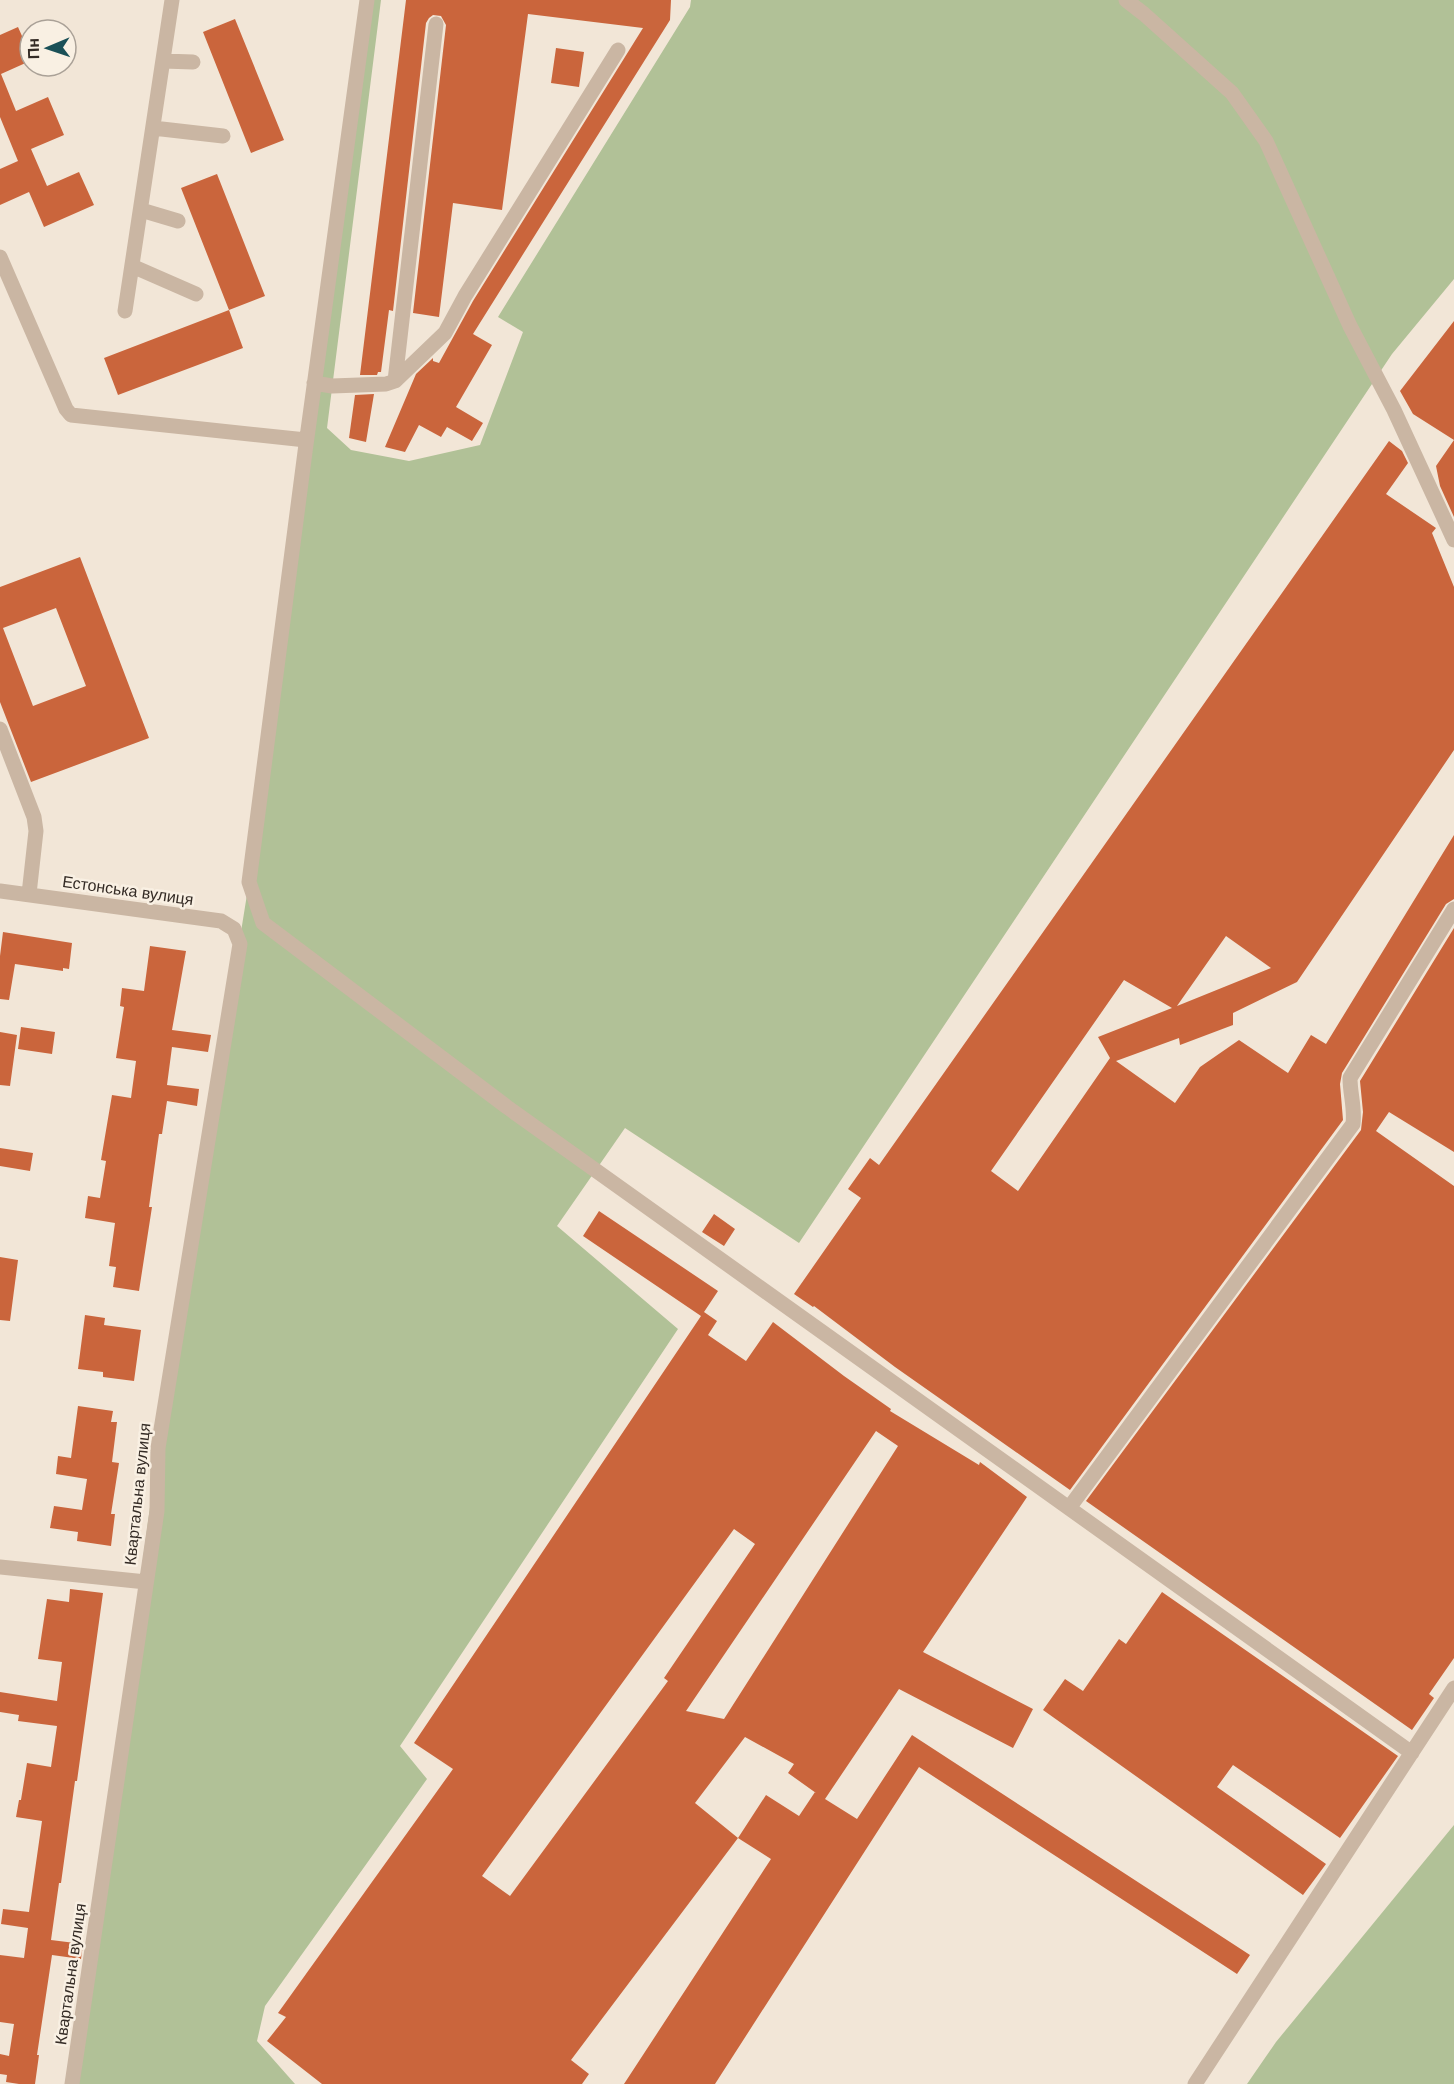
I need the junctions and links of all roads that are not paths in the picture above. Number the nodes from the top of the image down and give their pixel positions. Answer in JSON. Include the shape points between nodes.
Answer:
{"nodes":[{"id":1,"x":172,"y":0,"type":"edge"},
{"id":2,"x":358,"y":0,"type":"edge"},
{"id":3,"x":367,"y":0,"type":"edge"},
{"id":4,"x":1126,"y":0,"type":"edge"},
{"id":5,"x":364,"y":17,"type":"junction"},
{"id":6,"x":436,"y":24,"type":"dead end"},
{"id":7,"x":618,"y":50,"type":"dead end"},
{"id":8,"x":163,"y":61,"type":"junction"},
{"id":9,"x":193,"y":62,"type":"dead end"},
{"id":10,"x":153,"y":128,"type":"junction"},
{"id":11,"x":223,"y":136,"type":"dead end"},
{"id":12,"x":141,"y":210,"type":"junction"},
{"id":13,"x":178,"y":221,"type":"dead end"},
{"id":14,"x":0,"y":257,"type":"edge"},
{"id":15,"x":132,"y":266,"type":"junction"},
{"id":16,"x":196,"y":294,"type":"dead end"},
{"id":17,"x":125,"y":311,"type":"dead end"},
{"id":18,"x":395,"y":381,"type":"junction"},
{"id":19,"x":314,"y":383,"type":"junction"},
{"id":20,"x":306,"y":440,"type":"junction"},
{"id":21,"x":1454,"y":540,"type":"edge"},
{"id":22,"x":0,"y":729,"type":"edge"},
{"id":23,"x":0,"y":891,"type":"edge"},
{"id":24,"x":29,"y":894,"type":"junction"},
{"id":25,"x":1454,"y":909,"type":"edge"},
{"id":26,"x":240,"y":944,"type":"joint"},
{"id":27,"x":1070,"y":1508,"type":"junction"},
{"id":28,"x":0,"y":1567,"type":"edge"},
{"id":29,"x":146,"y":1582,"type":"junction"},
{"id":30,"x":1454,"y":1688,"type":"edge"},
{"id":31,"x":1412,"y":1753,"type":"junction"},
{"id":32,"x":72,"y":2084,"type":"edge"},
{"id":33,"x":1196,"y":2084,"type":"edge"}],
"edges":[{"from":1,"to":8,"type":"street"},
{"from":2,"to":5,"type":"street"},
{"from":3,"to":5,"type":"street"},
{"from":4,"to":21,"type":"street","via":[[1232,93],[1266,141],[1350,327],[1394,410]]},
{"from":5,"to":19,"type":"street"},
{"from":6,"to":18,"type":"street"},
{"from":7,"to":18,"type":"street","via":[[445,333]]},
{"from":8,"to":9,"type":"street"},
{"from":8,"to":10,"type":"street"},
{"from":10,"to":11,"type":"street"},
{"from":10,"to":12,"type":"street"},
{"from":12,"to":13,"type":"street"},
{"from":12,"to":15,"type":"street"},
{"from":14,"to":20,"type":"street","via":[[71,415]]},
{"from":15,"to":16,"type":"street"},
{"from":15,"to":17,"type":"street"},
{"from":18,"to":19,"type":"street","via":[[332,386]]},
{"from":19,"to":20,"type":"street"},
{"from":20,"to":27,"type":"street","via":[[249,882],[263,923],[507,1107]]},
{"from":22,"to":24,"type":"street","via":[[34,817]]},
{"from":23,"to":24,"type":"street","name":"Естонська вулиця"},
{"from":24,"to":26,"type":"street","name":"Естонська вулиця","via":[[221,921],[234,929]]},
{"from":25,"to":27,"type":"street","via":[[1350,1078],[1355,1108],[1353,1124]]},
{"from":26,"to":29,"type":"street","name":"Квартальна вулиця","via":[[158,1448],[157,1511]]},
{"from":27,"to":31,"type":"street"},
{"from":28,"to":29,"type":"street"},
{"from":29,"to":32,"type":"street","name":"Квартальна вулиця"},
{"from":30,"to":31,"type":"street"},
{"from":31,"to":33,"type":"street"}]}
